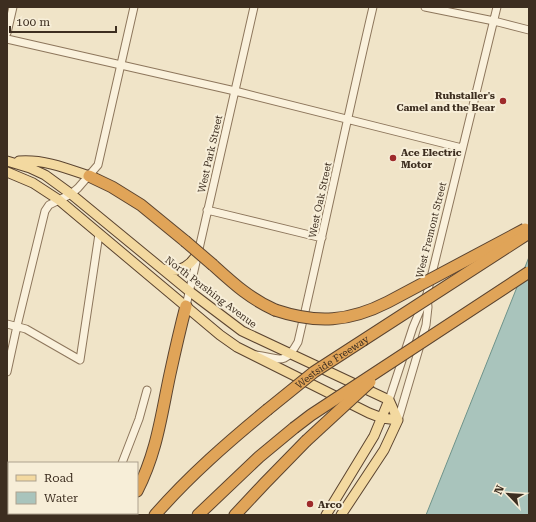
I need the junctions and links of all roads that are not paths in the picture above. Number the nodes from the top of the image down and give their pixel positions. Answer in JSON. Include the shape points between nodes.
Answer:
{"nodes":[{"id":1,"x":13,"y":7,"type":"edge"},
{"id":2,"x":134,"y":7,"type":"edge"},
{"id":3,"x":254,"y":7,"type":"edge"},
{"id":4,"x":373,"y":7,"type":"edge"},
{"id":5,"x":425,"y":7,"type":"edge"},
{"id":6,"x":497,"y":7,"type":"edge"},
{"id":7,"x":494,"y":22,"type":"junction"},
{"id":8,"x":529,"y":30,"type":"edge"},
{"id":9,"x":7,"y":33,"type":"edge"},
{"id":10,"x":7,"y":39,"type":"edge"},
{"id":11,"x":121,"y":65,"type":"junction"},
{"id":12,"x":234,"y":91,"type":"junction"},
{"id":13,"x":346,"y":120,"type":"junction"},
{"id":14,"x":462,"y":148,"type":"junction"},
{"id":15,"x":10,"y":161,"type":"edge"},
{"id":16,"x":7,"y":172,"type":"edge"},
{"id":17,"x":89,"y":176,"type":"junction"},
{"id":18,"x":71,"y":194,"type":"junction"},
{"id":19,"x":59,"y":200,"type":"junction"},
{"id":20,"x":207,"y":210,"type":"junction"},
{"id":21,"x":529,"y":227,"type":"edge"},
{"id":22,"x":529,"y":233,"type":"edge"},
{"id":23,"x":99,"y":234,"type":"junction"},
{"id":24,"x":322,"y":238,"type":"junction"},
{"id":25,"x":196,"y":256,"type":"junction"},
{"id":26,"x":150,"y":259,"type":"junction"},
{"id":27,"x":162,"y":269,"type":"junction"},
{"id":28,"x":529,"y":272,"type":"edge"},
{"id":29,"x":189,"y":291,"type":"junction"},
{"id":30,"x":427,"y":294,"type":"junction"},
{"id":31,"x":186,"y":306,"type":"junction"},
{"id":32,"x":7,"y":324,"type":"edge"},
{"id":33,"x":17,"y":326,"type":"junction"},
{"id":34,"x":251,"y":354,"type":"junction"},
{"id":35,"x":291,"y":354,"type":"junction"},
{"id":36,"x":394,"y":360,"type":"junction"},
{"id":37,"x":7,"y":372,"type":"edge"},
{"id":38,"x":146,"y":390,"type":"dead end"},
{"id":39,"x":389,"y":400,"type":"junction"},
{"id":40,"x":382,"y":418,"type":"junction"},
{"id":41,"x":398,"y":420,"type":"junction"},
{"id":42,"x":122,"y":462,"type":"edge"},
{"id":43,"x":138,"y":489,"type":"edge"},
{"id":44,"x":155,"y":515,"type":"edge"},
{"id":45,"x":198,"y":515,"type":"edge"},
{"id":46,"x":236,"y":515,"type":"edge"},
{"id":47,"x":326,"y":515,"type":"edge"},
{"id":48,"x":341,"y":515,"type":"edge"}],
"edges":[{"from":1,"to":9,"type":"street"},
{"from":2,"to":11,"type":"street"},
{"from":3,"to":12,"type":"street","name":"West Park Street"},
{"from":4,"to":13,"type":"street","name":"West Oak Street"},
{"from":5,"to":7,"type":"street"},
{"from":6,"to":7,"type":"street","name":"West Fremont Street"},
{"from":7,"to":8,"type":"street"},
{"from":7,"to":14,"type":"street","name":"West Fremont Street"},
{"from":10,"to":11,"type":"street"},
{"from":11,"to":12,"type":"street"},
{"from":11,"to":17,"type":"street","via":[[98,165]]},
{"from":12,"to":13,"type":"street"},
{"from":12,"to":20,"type":"street","name":"West Park Street"},
{"from":13,"to":14,"type":"street"},
{"from":13,"to":24,"type":"street","name":"West Oak Street"},
{"from":14,"to":30,"type":"street","name":"West Fremont Street"},
{"from":15,"to":17,"type":"main road","via":[[27,160],[58,165]]},
{"from":15,"to":18,"type":"main road","name":"North Pershing Avenue","via":[[45,176]]},
{"from":16,"to":19,"type":"main road","via":[[33,183]]},
{"from":17,"to":18,"type":"street"},
{"from":17,"to":21,"type":"highway","bridge":true,"via":[[141,205],[258,302],[297,317],[321,319],[352,316],[375,309]]},
{"from":18,"to":19,"type":"street"},
{"from":18,"to":26,"type":"main road","name":"North Pershing Avenue"},
{"from":19,"to":23,"type":"main road"},
{"from":19,"to":33,"type":"street","via":[[49,205],[42,218]]},
{"from":20,"to":24,"type":"street"},
{"from":20,"to":25,"type":"street","name":"West Park Street"},
{"from":22,"to":44,"type":"highway","name":"Westside Freeway","bridge":true,"via":[[314,372],[221,448]]},
{"from":23,"to":26,"type":"main road","via":[[113,237],[139,257]]},
{"from":23,"to":31,"type":"main road"},
{"from":23,"to":33,"type":"street","via":[[80,360]]},
{"from":24,"to":35,"type":"street","name":"West Oak Street","via":[[298,342]]},
{"from":25,"to":27,"type":"main road","via":[[181,269]]},
{"from":25,"to":29,"type":"street","name":"West Park Street"},
{"from":26,"to":27,"type":"main road","name":"North Pershing Avenue"},
{"from":27,"to":29,"type":"main road","name":"North Pershing Avenue"},
{"from":28,"to":36,"type":"highway","bridge":true},
{"from":29,"to":31,"type":"street","name":"West Park Street"},
{"from":29,"to":35,"type":"main road","name":"North Pershing Avenue","via":[[242,330]]},
{"from":30,"to":39,"type":"street","name":"West Fremont Street","via":[[415,321]]},
{"from":30,"to":41,"type":"street","name":"West Fremont Street","via":[[426,325]]},
{"from":31,"to":34,"type":"main road","via":[[220,335]]},
{"from":31,"to":43,"type":"highway","via":[[157,440]]},
{"from":32,"to":33,"type":"street"},
{"from":33,"to":37,"type":"street"},
{"from":34,"to":35,"type":"street","via":[[282,359]]},
{"from":34,"to":40,"type":"main road"},
{"from":35,"to":39,"type":"main road","name":"North Pershing Avenue"},
{"from":36,"to":45,"type":"highway","bridge":true,"via":[[294,428],[259,457]]},
{"from":36,"to":46,"type":"highway","bridge":true,"via":[[306,441]]},
{"from":38,"to":42,"type":"street","via":[[139,419]]},
{"from":39,"to":40,"type":"main road","name":"West Fremont Street"},
{"from":39,"to":41,"type":"main road"},
{"from":40,"to":41,"type":"main road"},
{"from":40,"to":47,"type":"main road","name":"West Fremont Street","via":[[374,436]]},
{"from":41,"to":48,"type":"main road","name":"West Fremont Street","via":[[384,450]]}]}
